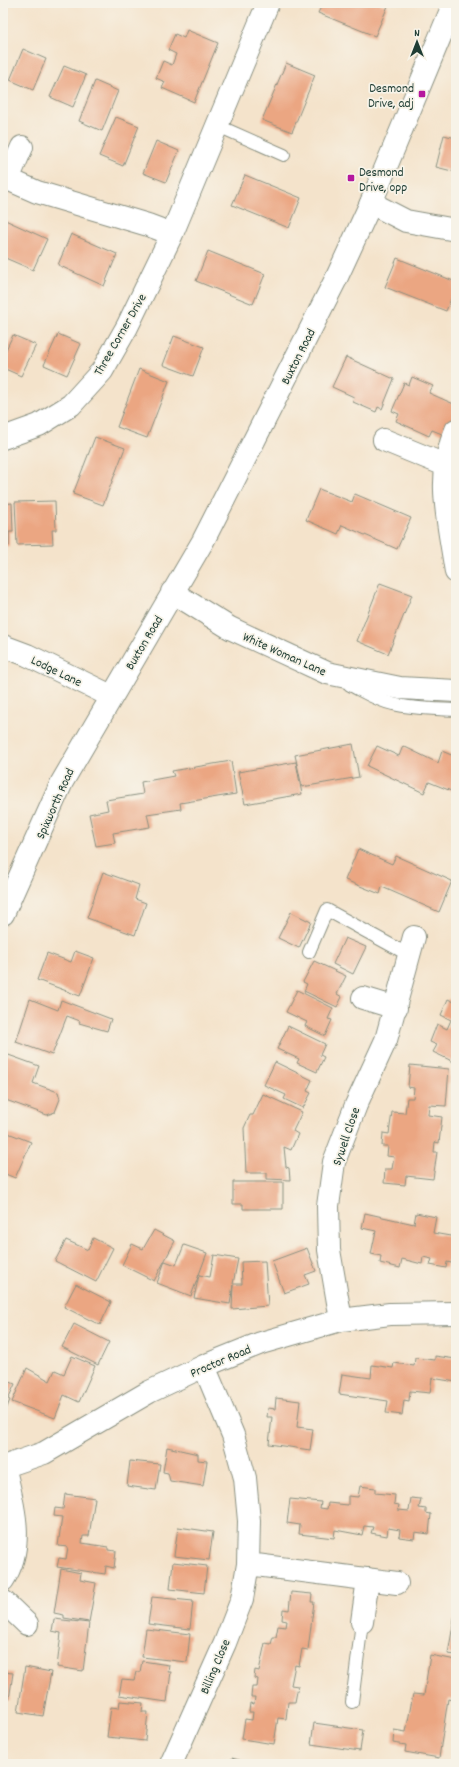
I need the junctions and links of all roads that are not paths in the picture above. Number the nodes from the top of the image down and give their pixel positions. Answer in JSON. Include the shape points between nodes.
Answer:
{"nodes":[{"id":1,"x":268,"y":3,"type":"edge"},
{"id":2,"x":454,"y":3,"type":"edge"},
{"id":3,"x":216,"y":125,"type":"junction"},
{"id":4,"x":22,"y":147,"type":"dead end"},
{"id":5,"x":284,"y":155,"type":"dead end"},
{"id":6,"x":5,"y":178,"type":"edge"},
{"id":7,"x":371,"y":203,"type":"junction"},
{"id":8,"x":456,"y":230,"type":"edge"},
{"id":9,"x":172,"y":234,"type":"junction"},
{"id":10,"x":456,"y":430,"type":"edge"},
{"id":11,"x":3,"y":438,"type":"edge"},
{"id":12,"x":384,"y":440,"type":"dead end"},
{"id":13,"x":445,"y":465,"type":"junction"},
{"id":14,"x":455,"y":558,"type":"edge"},
{"id":15,"x":172,"y":592,"type":"junction"},
{"id":16,"x":3,"y":646,"type":"edge"},
{"id":17,"x":327,"y":673,"type":"junction"},
{"id":18,"x":456,"y":691,"type":"edge"},
{"id":19,"x":111,"y":696,"type":"junction"},
{"id":20,"x":456,"y":710,"type":"edge"},
{"id":21,"x":3,"y":914,"type":"edge"},
{"id":22,"x":412,"y":946,"type":"joint"},
{"id":23,"x":309,"y":952,"type":"dead end"},
{"id":24,"x":363,"y":998,"type":"dead end"},
{"id":25,"x":396,"y":1008,"type":"junction"},
{"id":26,"x":456,"y":1313,"type":"edge"},
{"id":27,"x":341,"y":1320,"type":"junction"},
{"id":28,"x":204,"y":1366,"type":"junction"},
{"id":29,"x":4,"y":1466,"type":"edge"},
{"id":30,"x":248,"y":1564,"type":"junction"},
{"id":31,"x":368,"y":1579,"type":"junction"},
{"id":32,"x":3,"y":1580,"type":"edge"},
{"id":33,"x":397,"y":1582,"type":"dead end"},
{"id":34,"x":3,"y":1601,"type":"edge"},
{"id":35,"x":362,"y":1622,"type":"joint"},
{"id":36,"x":27,"y":1624,"type":"dead end"},
{"id":37,"x":352,"y":1702,"type":"dead end"},
{"id":38,"x":170,"y":1764,"type":"edge"}],
"edges":[{"from":1,"to":3,"type":"street","name":"Three Corner Drive"},
{"from":2,"to":7,"type":"street","name":"Buxton Road"},
{"from":3,"to":5,"type":"lane"},
{"from":3,"to":9,"type":"street","name":"Three Corner Drive"},
{"from":4,"to":6,"type":"street"},
{"from":6,"to":9,"type":"street","via":[[37,192],[148,224]]},
{"from":7,"to":8,"type":"street","via":[[406,221]]},
{"from":7,"to":15,"type":"street","name":"Buxton Road","via":[[336,279],[206,534]]},
{"from":9,"to":11,"type":"street","name":"Three Corner Drive","via":[[127,327],[102,371],[71,405],[39,425]]},
{"from":10,"to":13,"type":"street"},
{"from":12,"to":13,"type":"street"},
{"from":13,"to":14,"type":"street","via":[[444,492]]},
{"from":15,"to":17,"type":"street","name":"White Woman Lane","via":[[230,628]]},
{"from":15,"to":19,"type":"street","name":"Buxton Road"},
{"from":16,"to":19,"type":"street","name":"Lodge Lane"},
{"from":17,"to":18,"type":"street","name":"White Woman Lane","via":[[400,688]]},
{"from":17,"to":20,"type":"lane","via":[[393,704]]},
{"from":19,"to":21,"type":"street","name":"Spixworth Road","via":[[62,782]]},
{"from":22,"to":23,"type":"lane","via":[[327,910]]},
{"from":22,"to":25,"type":"street","name":"Sywell Close"},
{"from":24,"to":25,"type":"street"},
{"from":25,"to":27,"type":"street","name":"Sywell Close","via":[[386,1040],[356,1104],[334,1162],[328,1206],[329,1250]]},
{"from":26,"to":27,"type":"street","name":"Proctor Road","via":[[390,1314]]},
{"from":27,"to":28,"type":"street","name":"Proctor Road","via":[[260,1343]]},
{"from":28,"to":29,"type":"street","name":"Proctor Road","via":[[149,1392],[44,1453]]},
{"from":28,"to":30,"type":"street","name":"Billing Close","via":[[233,1435],[244,1478],[249,1521]]},
{"from":29,"to":32,"type":"street","via":[[14,1509],[16,1543],[9,1571]]},
{"from":30,"to":31,"type":"street"},
{"from":30,"to":38,"type":"street","name":"Billing Close","via":[[242,1599]]},
{"from":31,"to":33,"type":"street"},
{"from":31,"to":35,"type":"street"},
{"from":34,"to":36,"type":"street"},
{"from":35,"to":37,"type":"lane"}]}
